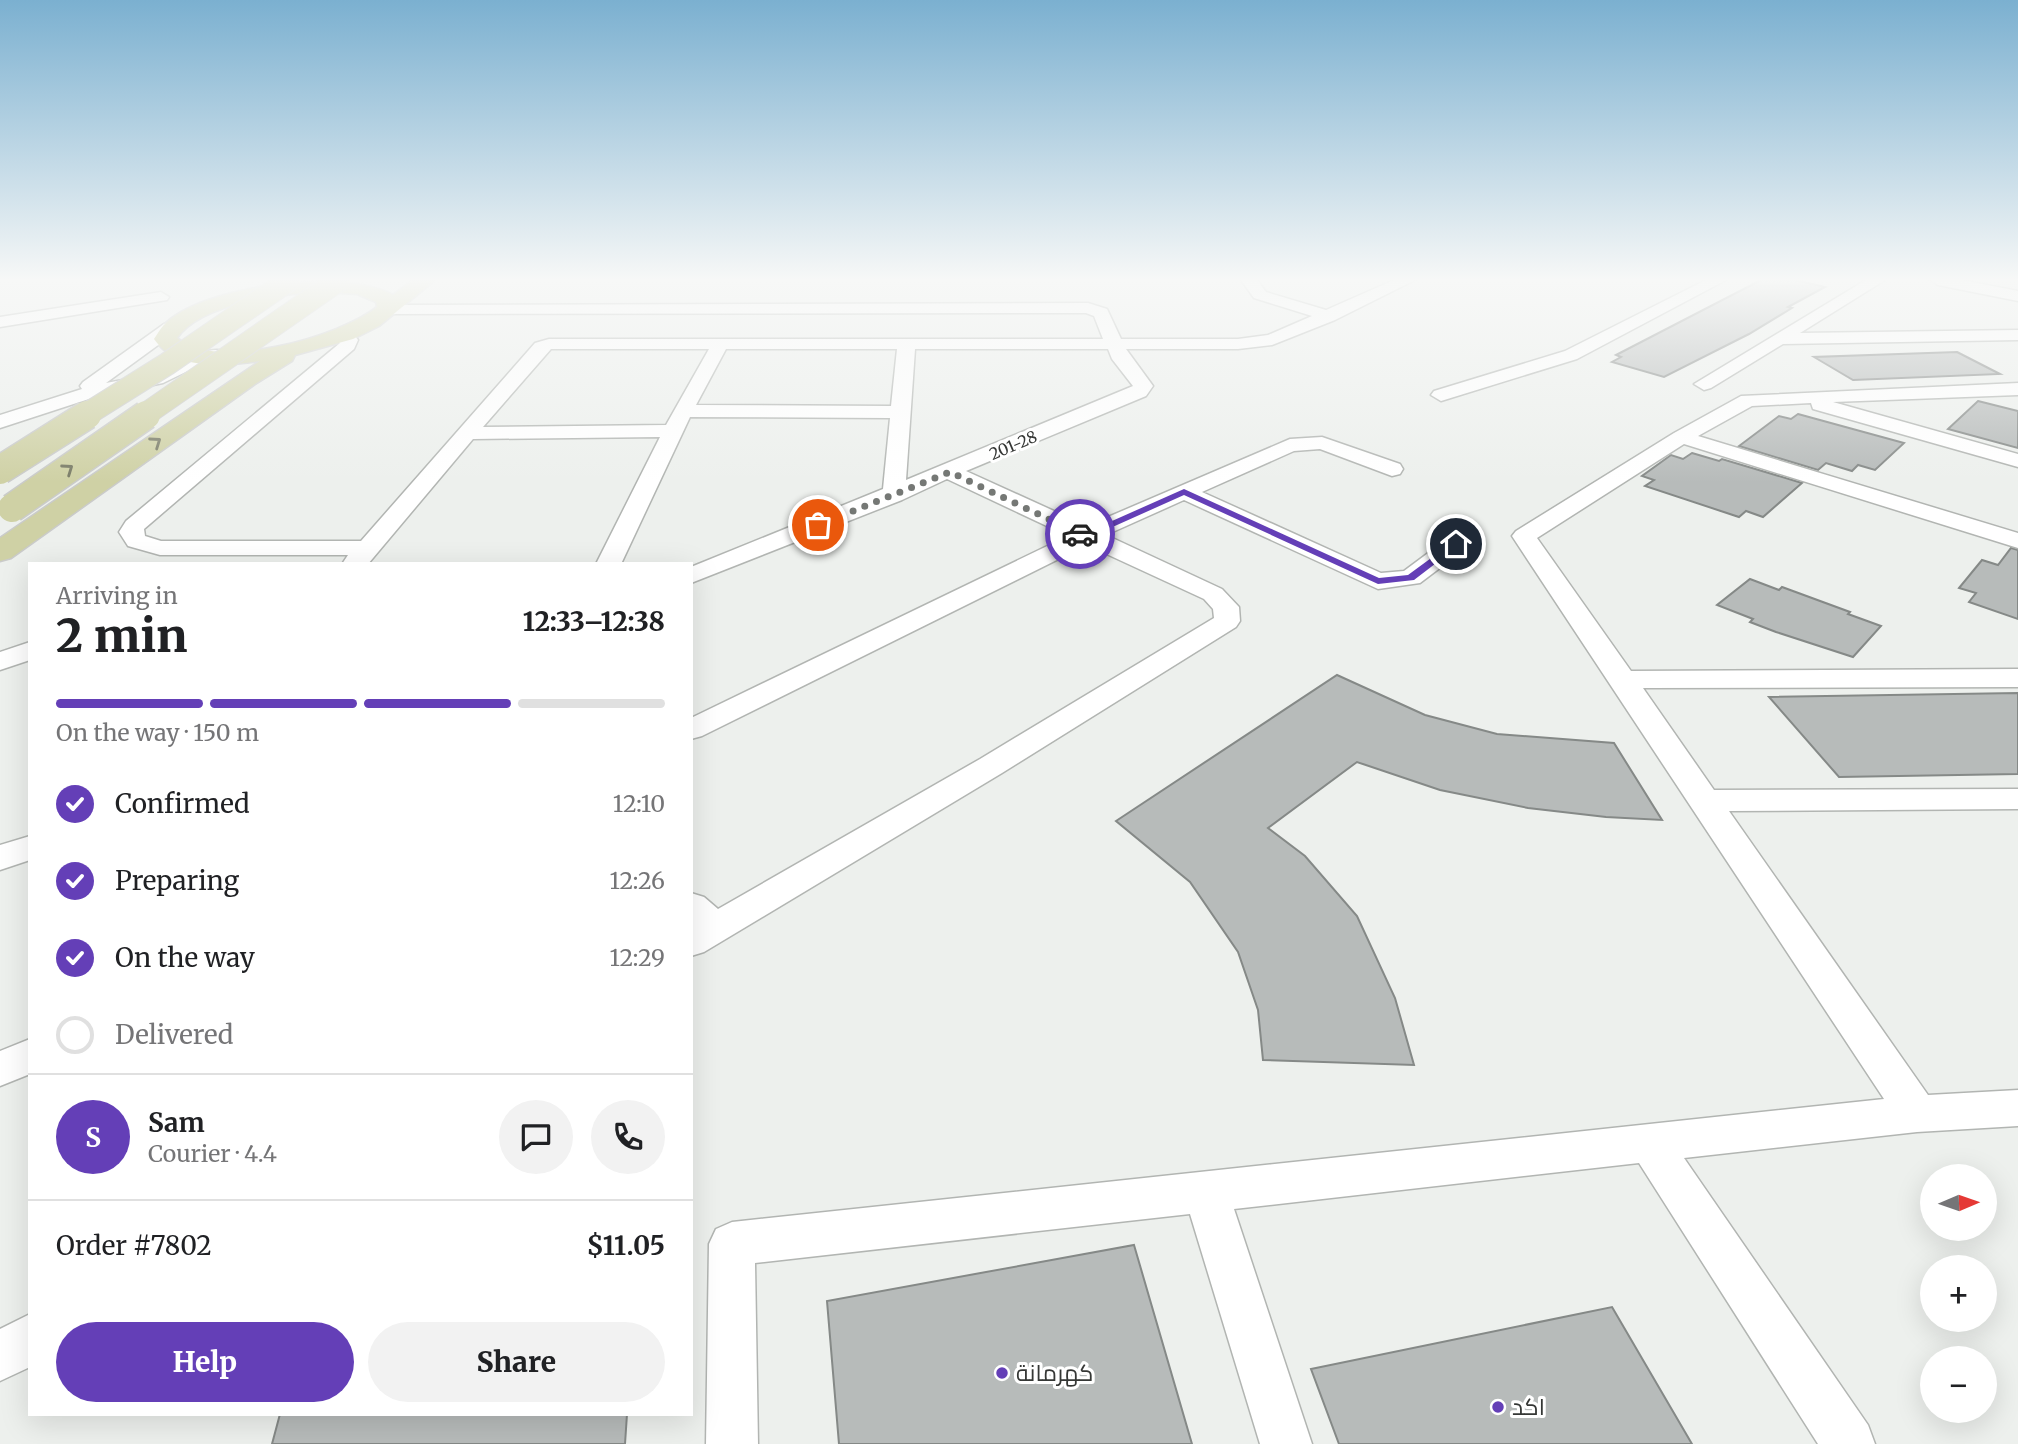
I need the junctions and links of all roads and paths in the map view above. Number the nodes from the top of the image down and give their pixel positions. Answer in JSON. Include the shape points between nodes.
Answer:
{"nodes":[{"id":1,"x":144,"y":347,"type":"edge"},
{"id":2,"x":173,"y":347,"type":"edge"},
{"id":3,"x":191,"y":347,"type":"edge"},
{"id":4,"x":232,"y":347,"type":"edge"},
{"id":5,"x":301,"y":347,"type":"edge"},
{"id":6,"x":305,"y":347,"type":"edge"},
{"id":7,"x":345,"y":347,"type":"edge"},
{"id":8,"x":541,"y":347,"type":"edge"},
{"id":9,"x":719,"y":347,"type":"edge"},
{"id":10,"x":906,"y":347,"type":"edge"},
{"id":11,"x":1116,"y":347,"type":"edge"},
{"id":12,"x":1587,"y":347,"type":"edge"},
{"id":13,"x":1766,"y":347,"type":"edge"},
{"id":14,"x":223,"y":356,"type":"junction"},
{"id":15,"x":1704,"y":384,"type":"dead end"},
{"id":16,"x":2018,"y":389,"type":"edge"},
{"id":17,"x":1984,"y":391,"type":"junction"},
{"id":18,"x":1441,"y":395,"type":"dead end"},
{"id":19,"x":1795,"y":398,"type":"junction"},
{"id":20,"x":2018,"y":399,"type":"edge"},
{"id":21,"x":46,"y":407,"type":"junction"},
{"id":22,"x":683,"y":411,"type":"junction"},
{"id":23,"x":900,"y":412,"type":"junction"},
{"id":24,"x":0,"y":422,"type":"edge"},
{"id":25,"x":673,"y":431,"type":"junction"},
{"id":26,"x":469,"y":433,"type":"junction"},
{"id":27,"x":1681,"y":437,"type":"junction"},
{"id":28,"x":2018,"y":461,"type":"edge"},
{"id":29,"x":1392,"y":469,"type":"dead end"},
{"id":30,"x":0,"y":470,"type":"edge"},
{"id":31,"x":950,"y":472,"type":"junction"},
{"id":32,"x":1184,"y":492,"type":"junction"},
{"id":33,"x":894,"y":495,"type":"junction"},
{"id":34,"x":4,"y":506,"type":"edge"},
{"id":35,"x":1085,"y":536,"type":"junction"},
{"id":36,"x":2018,"y":541,"type":"edge"},
{"id":37,"x":1456,"y":544,"type":"dead end"},
{"id":38,"x":0,"y":552,"type":"edge"},
{"id":39,"x":165,"y":556,"type":"edge"},
{"id":40,"x":360,"y":556,"type":"edge"},
{"id":41,"x":609,"y":562,"type":"edge"},
{"id":42,"x":693,"y":575,"type":"edge"},
{"id":43,"x":28,"y":651,"type":"edge"},
{"id":44,"x":0,"y":662,"type":"edge"},
{"id":45,"x":2018,"y":678,"type":"edge"},
{"id":46,"x":1622,"y":680,"type":"junction"},
{"id":47,"x":693,"y":729,"type":"edge"},
{"id":48,"x":2018,"y":799,"type":"edge"},
{"id":49,"x":1704,"y":801,"type":"junction"},
{"id":50,"x":28,"y":847,"type":"edge"},
{"id":51,"x":0,"y":858,"type":"edge"},
{"id":52,"x":699,"y":925,"type":"edge"},
{"id":53,"x":28,"y":1056,"type":"edge"},
{"id":54,"x":0,"y":1069,"type":"edge"},
{"id":55,"x":2018,"y":1108,"type":"edge"},
{"id":56,"x":1917,"y":1114,"type":"junction"},
{"id":57,"x":1650,"y":1144,"type":"junction"},
{"id":58,"x":1206,"y":1192,"type":"junction"},
{"id":59,"x":28,"y":1340,"type":"edge"},
{"id":60,"x":0,"y":1356,"type":"edge"},
{"id":61,"x":732,"y":1444,"type":"edge"},
{"id":62,"x":1286,"y":1444,"type":"edge"},
{"id":63,"x":1849,"y":1444,"type":"edge"}],
"edges":[{"from":1,"to":21,"type":"street","via":[[100,380]]},
{"from":2,"to":14,"type":"main road","via":[[189,354]]},
{"from":3,"to":30,"type":"main road","bridge":true},
{"from":4,"to":34,"type":"main road","bridge":true},
{"from":5,"to":14,"type":"main road"},
{"from":38,"to":6,"type":"main road","one_way":true,"via":[[255,373]]},
{"from":7,"to":39,"type":"street","via":[[134,526],[131,531],[136,541]]},
{"from":8,"to":26,"type":"street"},
{"from":9,"to":22,"type":"street"},
{"from":10,"to":23,"type":"street"},
{"from":11,"to":31,"type":"street","name":"201-28","via":[[1143,386],[1139,392]]},
{"from":12,"to":18,"type":"street"},
{"from":13,"to":15,"type":"street"},
{"from":14,"to":21,"type":"street","via":[[202,358],[150,381],[91,392]]},
{"from":16,"to":17,"type":"street"},
{"from":17,"to":19,"type":"street"},
{"from":17,"to":20,"type":"street"},
{"from":19,"to":27,"type":"street","via":[[1748,400]]},
{"from":19,"to":28,"type":"street"},
{"from":21,"to":24,"type":"street"},
{"from":22,"to":23,"type":"street"},
{"from":22,"to":25,"type":"street"},
{"from":23,"to":33,"type":"street"},
{"from":25,"to":26,"type":"street"},
{"from":25,"to":41,"type":"street"},
{"from":26,"to":40,"type":"street"},
{"from":27,"to":36,"type":"street"},
{"from":27,"to":46,"type":"street","via":[[1524,536]]},
{"from":29,"to":32,"type":"street","via":[[1322,443],[1290,445]]},
{"from":31,"to":33,"type":"street","name":"201-28"},
{"from":31,"to":35,"type":"street"},
{"from":32,"to":35,"type":"street"},
{"from":32,"to":37,"type":"street","via":[[1378,581],[1411,578]]},
{"from":33,"to":42,"type":"street","name":"201-28"},
{"from":35,"to":47,"type":"street"},
{"from":35,"to":52,"type":"street","via":[[1213,594],[1226,607],[1227,621],[991,766]]},
{"from":39,"to":40,"type":"street"},
{"from":43,"to":44,"type":"street"},
{"from":45,"to":46,"type":"street"},
{"from":46,"to":49,"type":"street"},
{"from":48,"to":49,"type":"street"},
{"from":49,"to":56,"type":"street"},
{"from":50,"to":51,"type":"street"},
{"from":53,"to":54,"type":"street"},
{"from":55,"to":56,"type":"street"},
{"from":56,"to":57,"type":"street"},
{"from":57,"to":58,"type":"street"},
{"from":57,"to":63,"type":"street"},
{"from":58,"to":61,"type":"street","via":[[733,1244]]},
{"from":58,"to":62,"type":"street"},
{"from":59,"to":60,"type":"street"}]}
